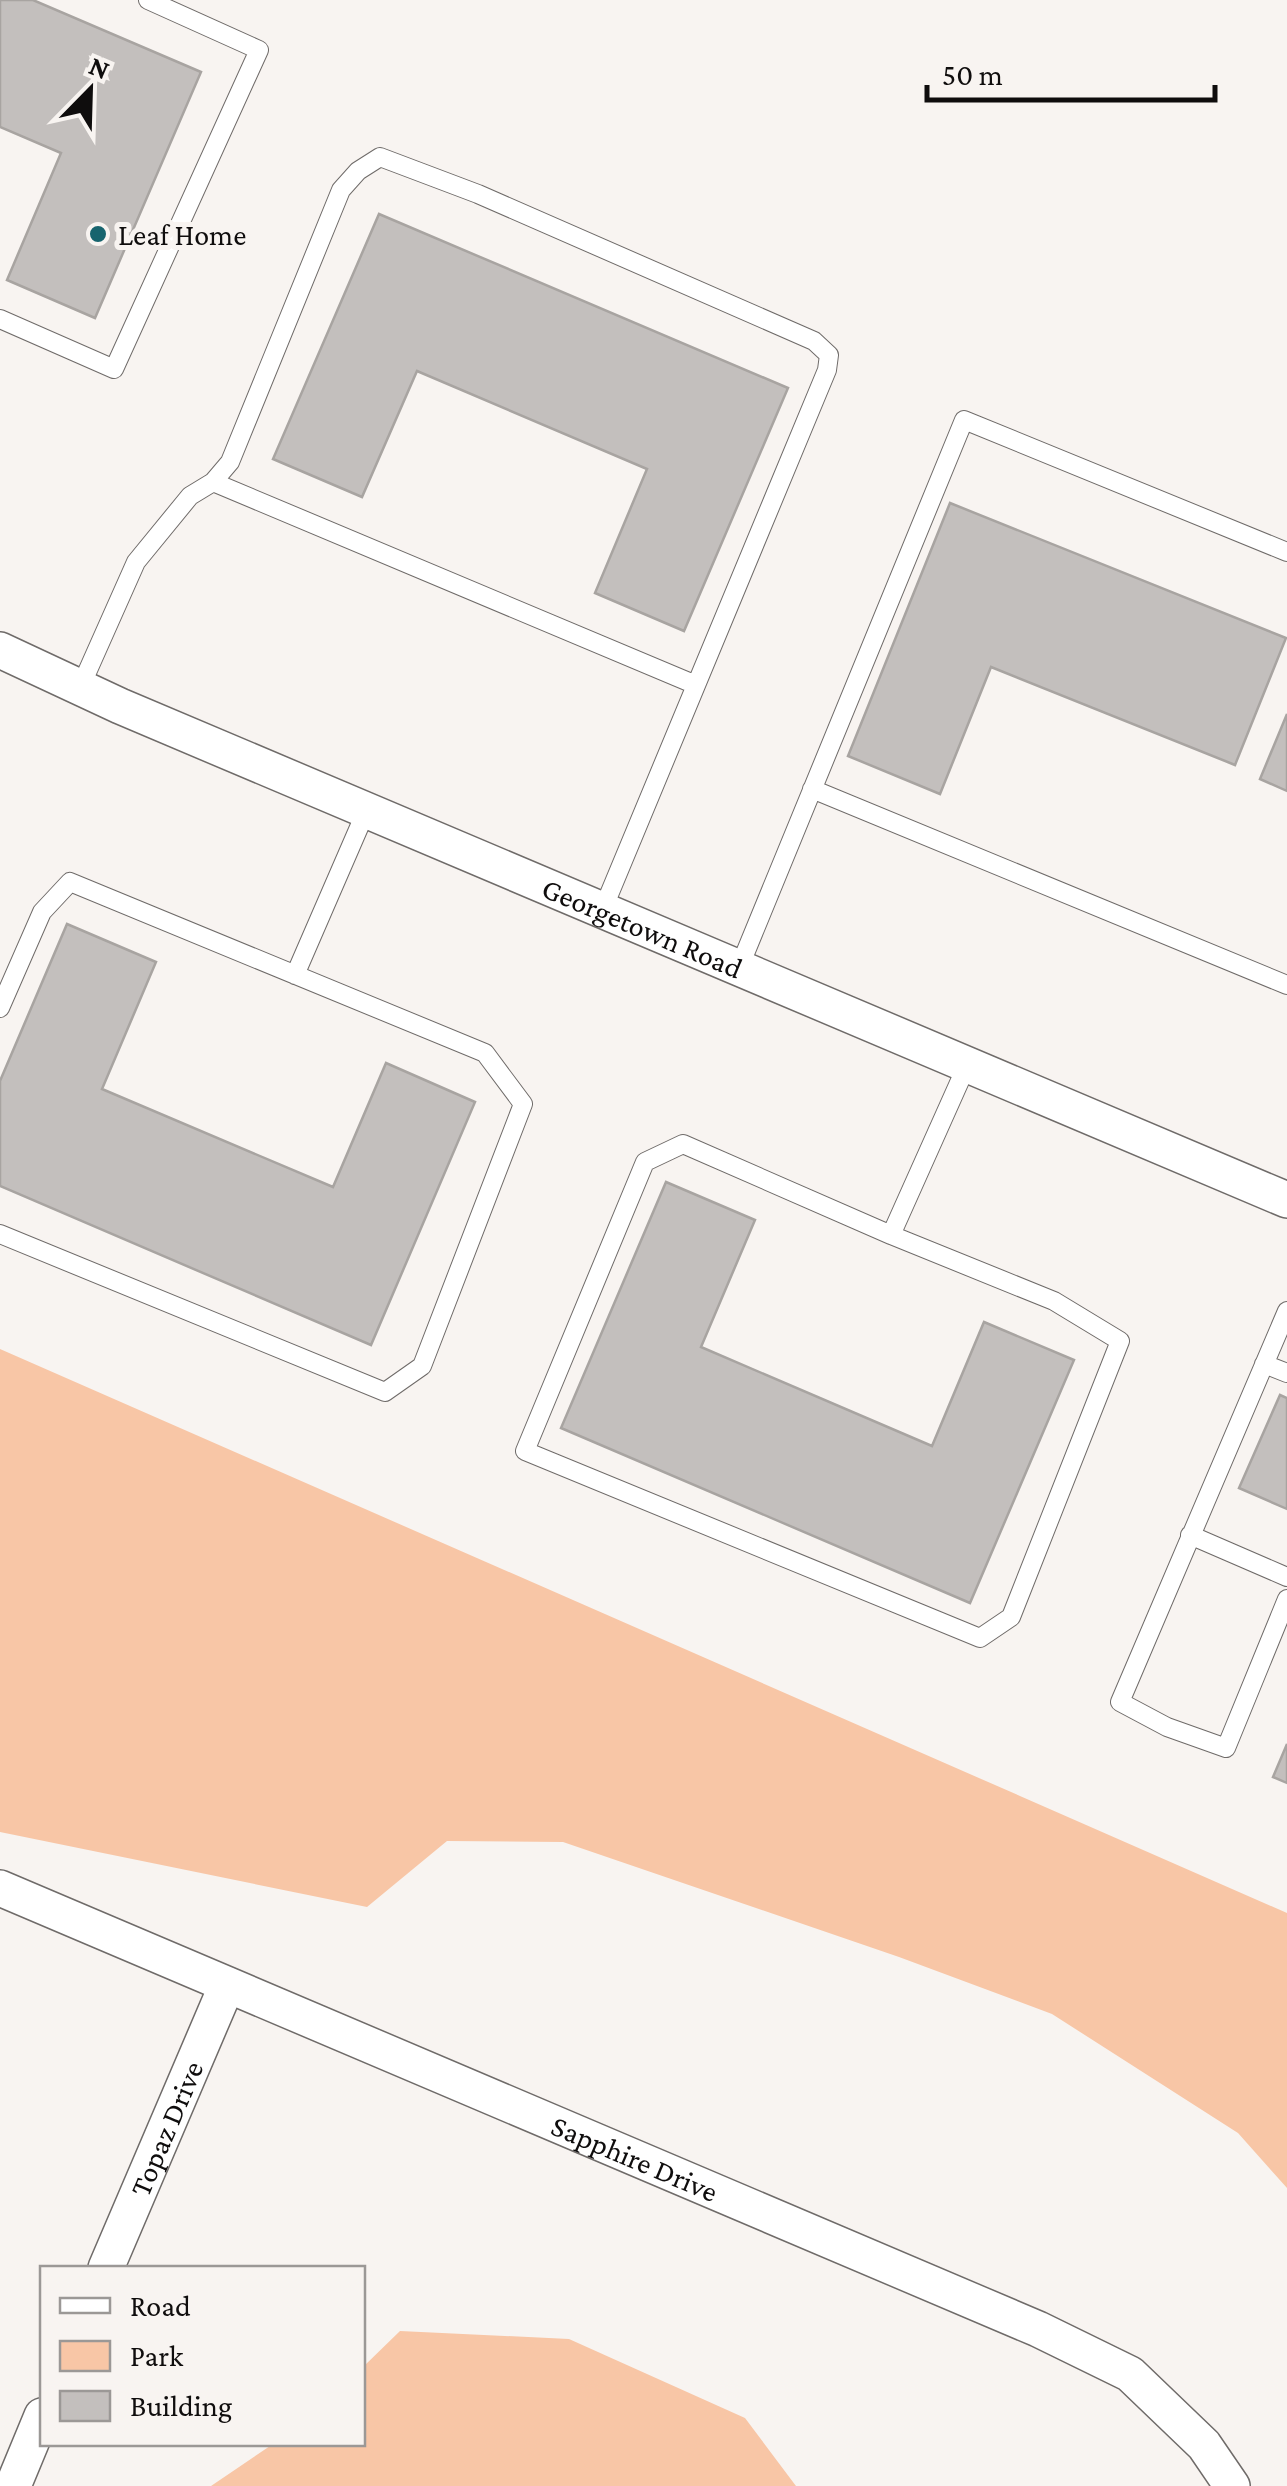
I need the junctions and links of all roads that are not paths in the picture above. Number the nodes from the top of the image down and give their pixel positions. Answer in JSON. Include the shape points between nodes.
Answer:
{"nodes":[{"id":1,"x":148,"y":0,"type":"edge"},
{"id":2,"x":0,"y":319,"type":"edge"},
{"id":3,"x":213,"y":482,"type":"junction"},
{"id":4,"x":1287,"y":552,"type":"edge"},
{"id":5,"x":0,"y":650,"type":"edge"},
{"id":6,"x":696,"y":685,"type":"junction"},
{"id":7,"x":80,"y":688,"type":"junction"},
{"id":8,"x":812,"y":789,"type":"junction"},
{"id":9,"x":367,"y":809,"type":"junction"},
{"id":10,"x":603,"y":909,"type":"junction"},
{"id":11,"x":739,"y":968,"type":"junction"},
{"id":12,"x":295,"y":975,"type":"junction"},
{"id":13,"x":1287,"y":985,"type":"edge"},
{"id":14,"x":0,"y":1008,"type":"edge"},
{"id":15,"x":967,"y":1066,"type":"junction"},
{"id":16,"x":1287,"y":1200,"type":"edge"},
{"id":17,"x":0,"y":1234,"type":"edge"},
{"id":18,"x":891,"y":1236,"type":"junction"},
{"id":19,"x":1287,"y":1311,"type":"edge"},
{"id":20,"x":1264,"y":1364,"type":"junction"},
{"id":21,"x":1287,"y":1373,"type":"edge"},
{"id":22,"x":1190,"y":1534,"type":"junction"},
{"id":23,"x":1287,"y":1577,"type":"edge"},
{"id":24,"x":1287,"y":1599,"type":"edge"},
{"id":25,"x":0,"y":1888,"type":"edge"},
{"id":26,"x":226,"y":1985,"type":"junction"},
{"id":27,"x":107,"y":2266,"type":"edge"},
{"id":28,"x":40,"y":2421,"type":"edge"},
{"id":29,"x":13,"y":2486,"type":"edge"},
{"id":30,"x":1232,"y":2486,"type":"edge"}],
"edges":[{"from":1,"to":2,"type":"lane","via":[[259,50],[114,370]]},
{"from":3,"to":6,"type":"lane"},
{"from":3,"to":6,"type":"lane","via":[[230,462],[341,190],[358,171],[380,157],[478,194],[814,341],[829,355]]},
{"from":3,"to":7,"type":"lane","via":[[190,496],[136,562]]},
{"from":4,"to":8,"type":"lane","via":[[964,420]]},
{"from":5,"to":7,"type":"street","name":"Georgetown Road"},
{"from":6,"to":10,"type":"lane"},
{"from":7,"to":9,"type":"street","name":"Georgetown Road"},
{"from":8,"to":11,"type":"lane"},
{"from":8,"to":13,"type":"lane"},
{"from":9,"to":10,"type":"street","name":"Georgetown Road"},
{"from":9,"to":12,"type":"lane"},
{"from":10,"to":11,"type":"street","name":"Georgetown Road"},
{"from":11,"to":15,"type":"street","name":"Georgetown Road"},
{"from":12,"to":14,"type":"lane","via":[[70,882],[42,912]]},
{"from":12,"to":17,"type":"lane","via":[[484,1053],[523,1104],[422,1366],[386,1392]]},
{"from":15,"to":16,"type":"street","name":"Georgetown Road"},
{"from":15,"to":18,"type":"lane"},
{"from":18,"to":18,"type":"lane","via":[[682,1144],[646,1162],[525,1451],[980,1638],[1011,1618],[1120,1341],[1054,1301]]},
{"from":19,"to":20,"type":"lane"},
{"from":20,"to":21,"type":"lane"},
{"from":20,"to":22,"type":"lane"},
{"from":22,"to":23,"type":"lane"},
{"from":22,"to":24,"type":"lane","via":[[1120,1702],[1226,1748]]},
{"from":25,"to":26,"type":"street","name":"Sapphire Drive"},
{"from":26,"to":27,"type":"street","name":"Topaz Drive"},
{"from":26,"to":30,"type":"street","name":"Sapphire Drive","via":[[1038,2328],[1130,2374],[1204,2444]]},
{"from":28,"to":29,"type":"street"}]}
